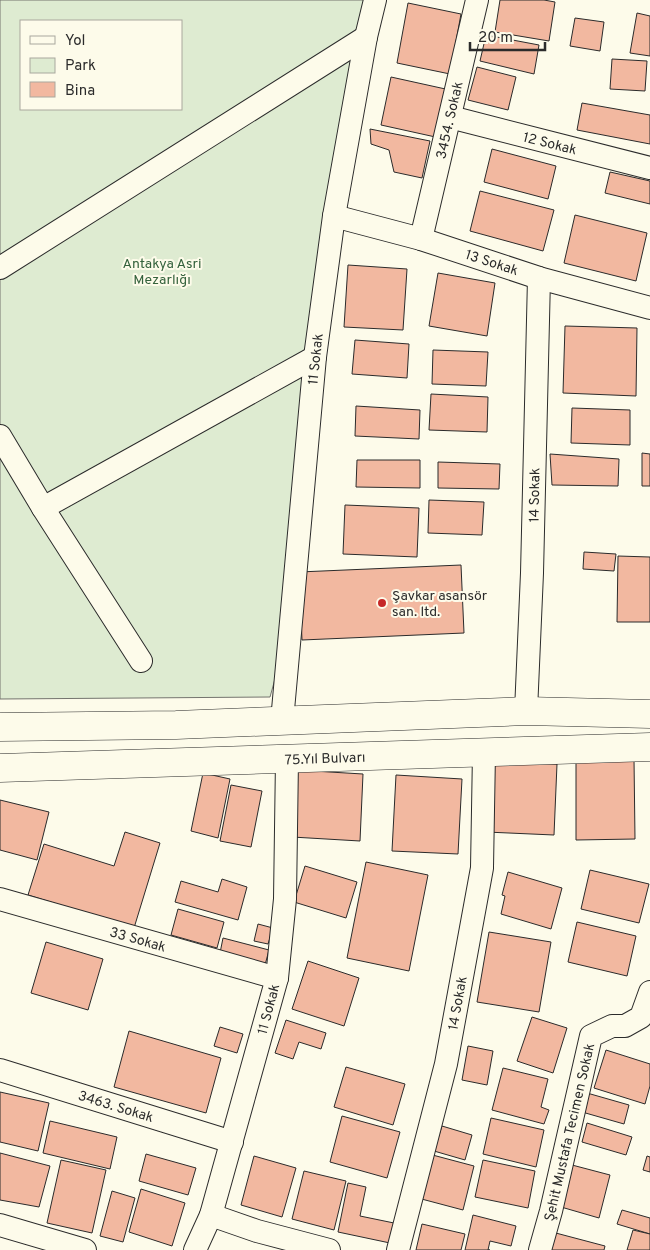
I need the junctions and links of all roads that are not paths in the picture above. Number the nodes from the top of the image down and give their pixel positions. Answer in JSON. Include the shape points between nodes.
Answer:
{"nodes":[{"id":1,"x":375,"y":0,"type":"edge"},
{"id":2,"x":477,"y":0,"type":"edge"},
{"id":3,"x":366,"y":37,"type":"junction"},
{"id":4,"x":450,"y":117,"type":"junction"},
{"id":5,"x":650,"y":168,"type":"edge"},
{"id":6,"x":334,"y":216,"type":"junction"},
{"id":7,"x":421,"y":239,"type":"junction"},
{"id":8,"x":0,"y":268,"type":"edge"},
{"id":9,"x":539,"y":278,"type":"junction"},
{"id":10,"x":650,"y":308,"type":"edge"},
{"id":11,"x":315,"y":357,"type":"junction"},
{"id":12,"x":0,"y":436,"type":"edge"},
{"id":13,"x":43,"y":508,"type":"junction"},
{"id":14,"x":142,"y":661,"type":"dead end"},
{"id":15,"x":526,"y":711,"type":"junction"},
{"id":16,"x":650,"y":714,"type":"edge"},
{"id":17,"x":282,"y":721,"type":"junction"},
{"id":18,"x":0,"y":727,"type":"edge"},
{"id":19,"x":650,"y":747,"type":"edge"},
{"id":20,"x":484,"y":752,"type":"junction"},
{"id":21,"x":287,"y":759,"type":"junction"},
{"id":22,"x":0,"y":768,"type":"edge"},
{"id":23,"x":0,"y":899,"type":"edge"},
{"id":24,"x":276,"y":978,"type":"junction"},
{"id":25,"x":650,"y":992,"type":"edge"},
{"id":26,"x":0,"y":1070,"type":"edge"},
{"id":27,"x":232,"y":1142,"type":"junction"},
{"id":28,"x":211,"y":1215,"type":"junction"},
{"id":29,"x":0,"y":1225,"type":"edge"},
{"id":30,"x":85,"y":1250,"type":"edge"},
{"id":31,"x":195,"y":1250,"type":"edge"},
{"id":32,"x":329,"y":1250,"type":"edge"},
{"id":33,"x":398,"y":1250,"type":"edge"},
{"id":34,"x":540,"y":1250,"type":"edge"}],
"edges":[{"from":1,"to":3,"type":"street","name":"11 Sokak"},
{"from":2,"to":4,"type":"street","name":"3454. Sokak"},
{"from":3,"to":6,"type":"street","name":"11 Sokak"},
{"from":3,"to":8,"type":"street"},
{"from":4,"to":5,"type":"street","name":"12 Sokak"},
{"from":4,"to":7,"type":"street","name":"3454. Sokak"},
{"from":6,"to":7,"type":"street","name":"13 Sokak"},
{"from":6,"to":11,"type":"street","name":"11 Sokak"},
{"from":7,"to":9,"type":"street","name":"13 Sokak"},
{"from":9,"to":10,"type":"street","name":"13 Sokak"},
{"from":9,"to":15,"type":"street","name":"14 Sokak"},
{"from":11,"to":13,"type":"street"},
{"from":11,"to":17,"type":"street","name":"11 Sokak"},
{"from":12,"to":13,"type":"street"},
{"from":13,"to":14,"type":"street"},
{"from":15,"to":16,"type":"main road"},
{"from":15,"to":17,"type":"main road"},
{"from":17,"to":18,"type":"main road"},
{"from":19,"to":20,"type":"main road","name":"75.Yıl Bulvarı"},
{"from":20,"to":21,"type":"main road","name":"75.Yıl Bulvarı"},
{"from":20,"to":33,"type":"street","name":"14 Sokak","via":[[482,868],[446,1064]]},
{"from":21,"to":22,"type":"main road","name":"75.Yıl Bulvarı"},
{"from":21,"to":24,"type":"street","name":"11 Sokak","via":[[285,899]]},
{"from":23,"to":24,"type":"street","name":"33 Sokak"},
{"from":24,"to":27,"type":"street","name":"11 Sokak"},
{"from":25,"to":34,"type":"street","name":"Şehit Mustafa Tecimen Sokak","via":[[641,1017],[625,1026],[612,1026],[592,1036]]},
{"from":26,"to":27,"type":"street","name":"3463. Sokak"},
{"from":27,"to":28,"type":"street","name":"11 Sokak"},
{"from":28,"to":31,"type":"street","name":"11 Sokak"},
{"from":28,"to":32,"type":"street","via":[[258,1232]]},
{"from":29,"to":30,"type":"street"}]}
